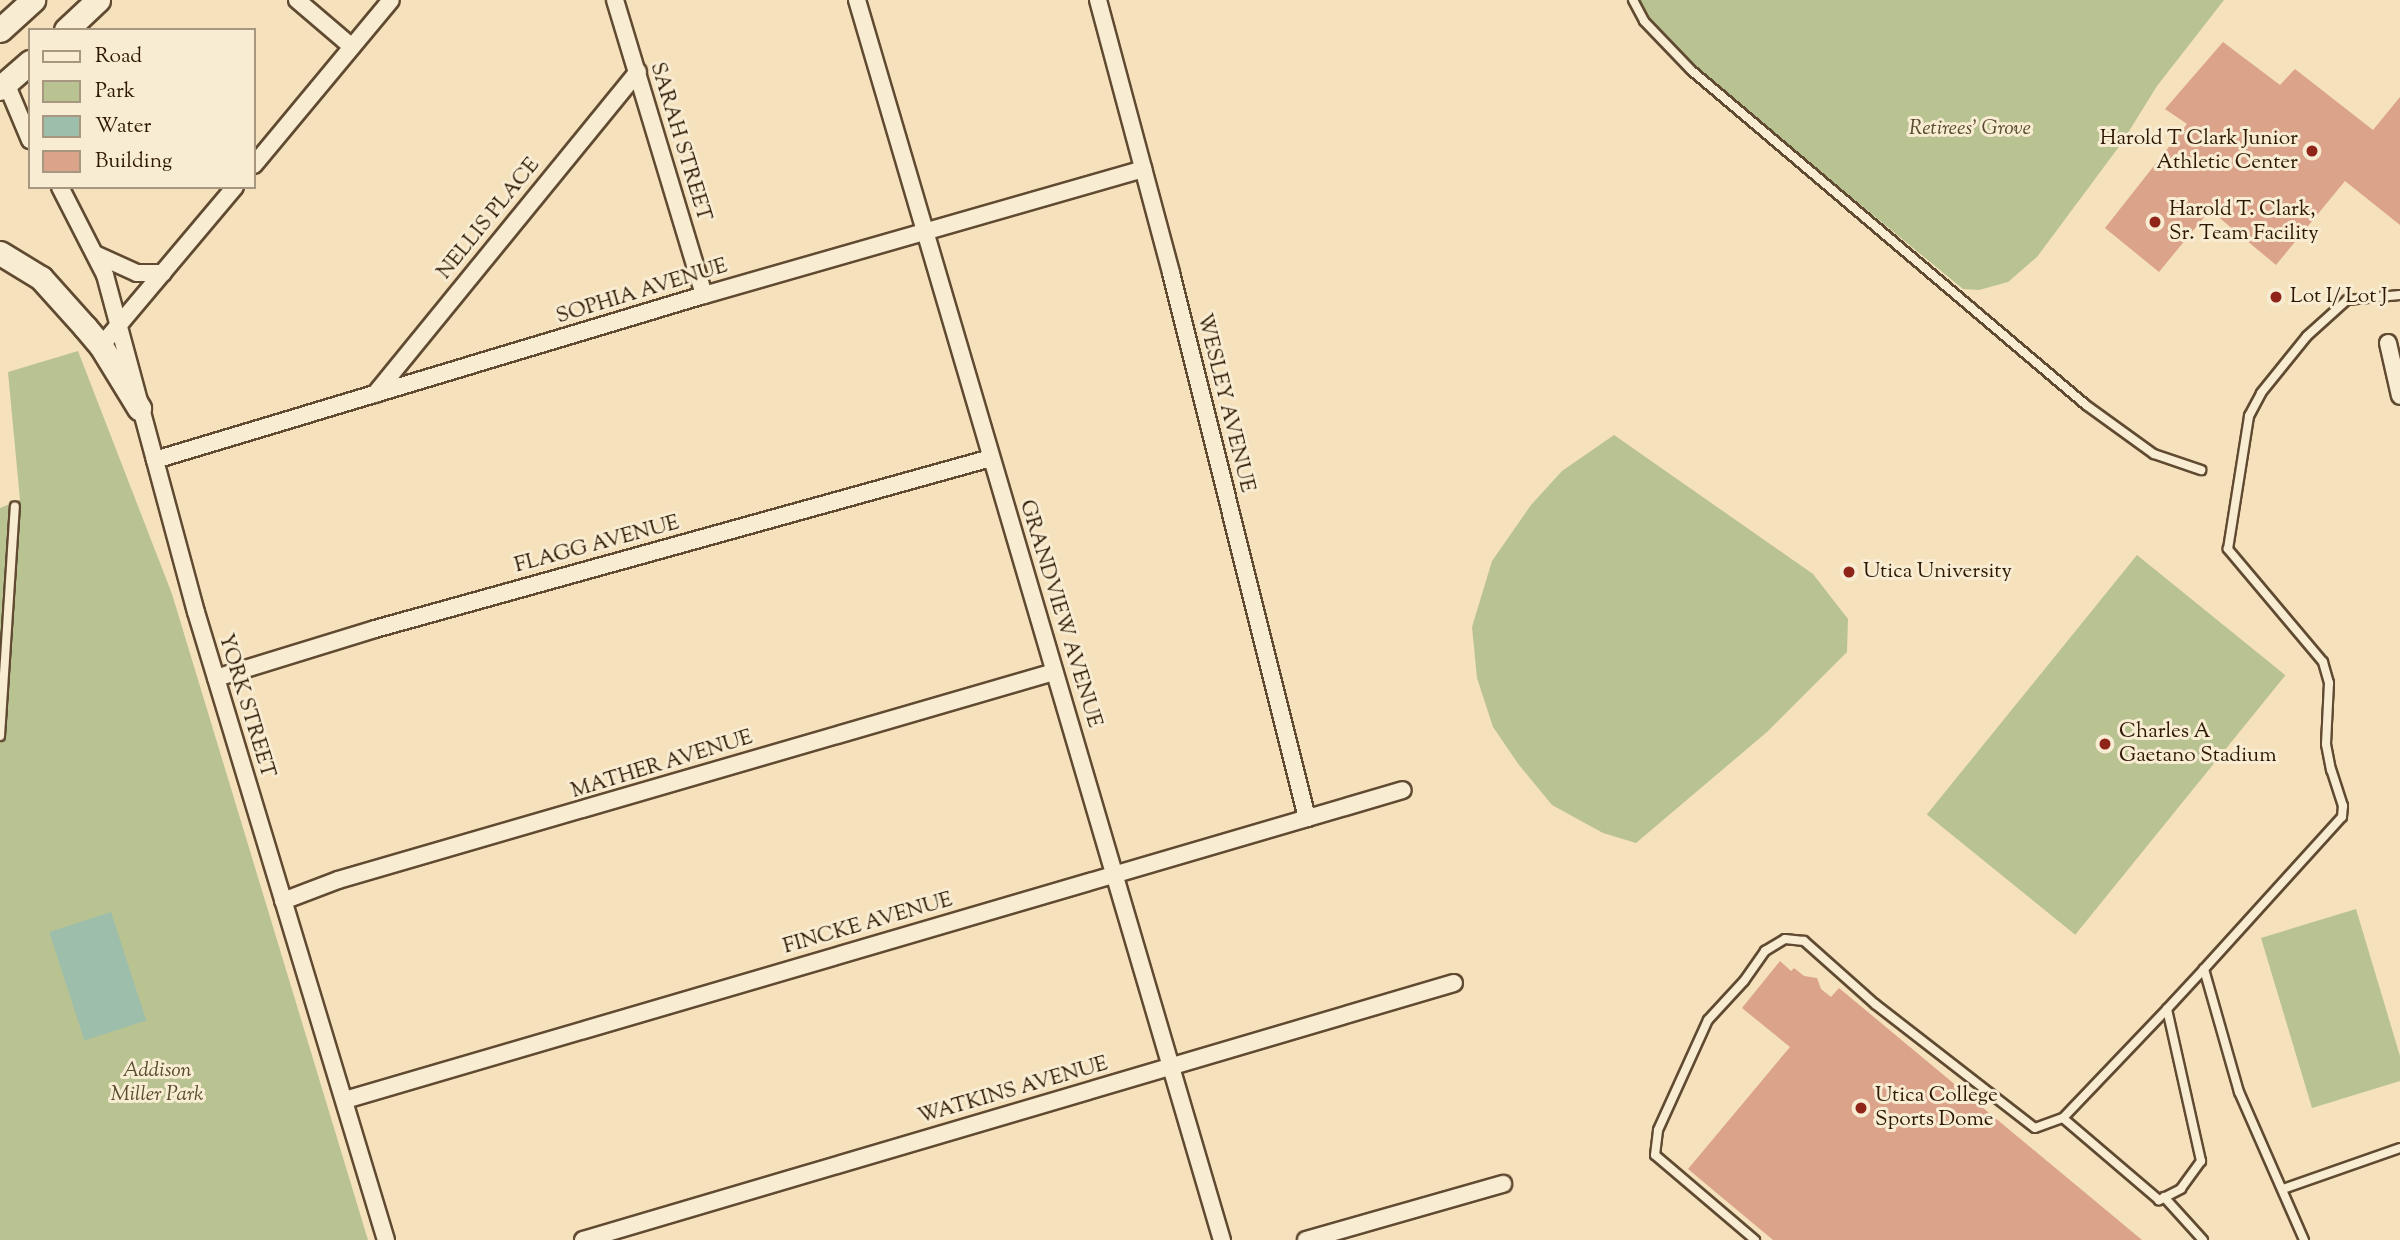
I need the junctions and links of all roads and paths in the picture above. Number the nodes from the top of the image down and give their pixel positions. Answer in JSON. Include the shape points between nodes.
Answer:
{"nodes":[{"id":1,"x":33,"y":0,"type":"edge"},
{"id":2,"x":98,"y":0,"type":"edge"},
{"id":3,"x":297,"y":0,"type":"edge"},
{"id":4,"x":391,"y":0,"type":"edge"},
{"id":5,"x":615,"y":0,"type":"edge"},
{"id":6,"x":857,"y":0,"type":"edge"},
{"id":7,"x":1098,"y":0,"type":"edge"},
{"id":8,"x":1633,"y":0,"type":"edge"},
{"id":9,"x":68,"y":28,"type":"edge"},
{"id":10,"x":0,"y":30,"type":"edge"},
{"id":11,"x":352,"y":47,"type":"junction"},
{"id":12,"x":28,"y":64,"type":"edge"},
{"id":13,"x":638,"y":72,"type":"junction"},
{"id":14,"x":3,"y":86,"type":"edge"},
{"id":15,"x":28,"y":136,"type":"edge"},
{"id":16,"x":256,"y":163,"type":"edge"},
{"id":17,"x":1143,"y":169,"type":"junction"},
{"id":18,"x":61,"y":189,"type":"edge"},
{"id":19,"x":233,"y":189,"type":"edge"},
{"id":20,"x":925,"y":231,"type":"junction"},
{"id":21,"x":0,"y":253,"type":"edge"},
{"id":22,"x":95,"y":254,"type":"junction"},
{"id":23,"x":163,"y":273,"type":"junction"},
{"id":24,"x":704,"y":295,"type":"junction"},
{"id":25,"x":2400,"y":295,"type":"edge"},
{"id":26,"x":120,"y":326,"type":"junction"},
{"id":27,"x":2388,"y":343,"type":"dead end"},
{"id":28,"x":101,"y":346,"type":"junction"},
{"id":29,"x":375,"y":394,"type":"junction"},
{"id":30,"x":2400,"y":396,"type":"edge"},
{"id":31,"x":139,"y":408,"type":"junction"},
{"id":32,"x":991,"y":458,"type":"junction"},
{"id":33,"x":155,"y":460,"type":"junction"},
{"id":34,"x":2201,"y":471,"type":"dead end"},
{"id":35,"x":15,"y":506,"type":"dead end"},
{"id":36,"x":1055,"y":672,"type":"junction"},
{"id":37,"x":216,"y":678,"type":"junction"},
{"id":38,"x":0,"y":736,"type":"edge"},
{"id":39,"x":1403,"y":790,"type":"dead end"},
{"id":40,"x":1307,"y":818,"type":"junction"},
{"id":41,"x":1116,"y":874,"type":"junction"},
{"id":42,"x":283,"y":901,"type":"junction"},
{"id":43,"x":2204,"y":970,"type":"junction"},
{"id":44,"x":1454,"y":983,"type":"dead end"},
{"id":45,"x":2166,"y":1009,"type":"junction"},
{"id":46,"x":1173,"y":1066,"type":"junction"},
{"id":47,"x":345,"y":1100,"type":"junction"},
{"id":48,"x":2063,"y":1118,"type":"junction"},
{"id":49,"x":2400,"y":1148,"type":"edge"},
{"id":50,"x":1503,"y":1184,"type":"dead end"},
{"id":51,"x":2283,"y":1189,"type":"junction"},
{"id":52,"x":2164,"y":1197,"type":"junction"},
{"id":53,"x":2300,"y":1239,"type":"edge"},
{"id":54,"x":386,"y":1240,"type":"edge"},
{"id":55,"x":583,"y":1240,"type":"edge"},
{"id":56,"x":1222,"y":1240,"type":"edge"},
{"id":57,"x":1306,"y":1240,"type":"edge"},
{"id":58,"x":1755,"y":1240,"type":"edge"},
{"id":59,"x":2203,"y":1240,"type":"edge"}],
"edges":[{"from":1,"to":10,"type":"street"},
{"from":2,"to":9,"type":"street"},
{"from":3,"to":11,"type":"street"},
{"from":4,"to":11,"type":"street"},
{"from":5,"to":13,"type":"street","name":"SARAH STREET"},
{"from":6,"to":20,"type":"street","name":"GRANDVIEW AVENUE"},
{"from":7,"to":17,"type":"street","name":"WESLEY AVENUE"},
{"from":8,"to":34,"type":"lane","via":[[1644,21],[1691,71],[2076,396],[2154,454]]},
{"from":11,"to":16,"type":"street"},
{"from":12,"to":14,"type":"street"},
{"from":13,"to":24,"type":"street","name":"SARAH STREET"},
{"from":13,"to":29,"type":"street","name":"NELLIS PLACE"},
{"from":14,"to":15,"type":"street"},
{"from":17,"to":20,"type":"street","name":"SOPHIA AVENUE"},
{"from":17,"to":40,"type":"street","name":"WESLEY AVENUE"},
{"from":18,"to":22,"type":"street","name":"YORK STREET"},
{"from":19,"to":23,"type":"street"},
{"from":20,"to":24,"type":"street","name":"SOPHIA AVENUE"},
{"from":20,"to":32,"type":"street","name":"GRANDVIEW AVENUE"},
{"from":21,"to":28,"type":"street","via":[[41,278]]},
{"from":22,"to":23,"type":"street","via":[[137,273]]},
{"from":22,"to":26,"type":"street","name":"YORK STREET"},
{"from":23,"to":26,"type":"street"},
{"from":24,"to":29,"type":"street","name":"SOPHIA AVENUE"},
{"from":25,"to":43,"type":"lane","via":[[2347,300],[2307,336],[2261,393],[2249,416],[2228,549],[2323,662],[2329,683],[2326,744],[2343,806],[2342,817]]},
{"from":26,"to":28,"type":"street"},
{"from":26,"to":31,"type":"street","name":"YORK STREET"},
{"from":27,"to":30,"type":"street"},
{"from":28,"to":31,"type":"street"},
{"from":29,"to":33,"type":"street","name":"SOPHIA AVENUE"},
{"from":31,"to":33,"type":"street","name":"YORK STREET"},
{"from":32,"to":36,"type":"street","name":"GRANDVIEW AVENUE"},
{"from":32,"to":37,"type":"street","name":"FLAGG AVENUE","via":[[374,629]]},
{"from":33,"to":37,"type":"street","name":"YORK STREET"},
{"from":35,"to":38,"type":"lane"},
{"from":36,"to":41,"type":"street","name":"GRANDVIEW AVENUE"},
{"from":36,"to":42,"type":"street","name":"MATHER AVENUE","via":[[338,880]]},
{"from":37,"to":42,"type":"street","name":"YORK STREET"},
{"from":39,"to":40,"type":"street","name":"FINCKE AVENUE"},
{"from":40,"to":41,"type":"street","name":"FINCKE AVENUE"},
{"from":41,"to":46,"type":"street","name":"GRANDVIEW AVENUE"},
{"from":41,"to":47,"type":"street","name":"FINCKE AVENUE"},
{"from":42,"to":47,"type":"street","name":"YORK STREET"},
{"from":43,"to":45,"type":"lane"},
{"from":43,"to":51,"type":"lane","via":[[2239,1092]]},
{"from":44,"to":46,"type":"street","name":"WATKINS AVENUE"},
{"from":45,"to":48,"type":"lane"},
{"from":45,"to":52,"type":"lane","via":[[2201,1161],[2181,1189]]},
{"from":46,"to":55,"type":"street","name":"WATKINS AVENUE"},
{"from":46,"to":56,"type":"street","name":"GRANDVIEW AVENUE"},
{"from":47,"to":54,"type":"street","name":"YORK STREET"},
{"from":48,"to":52,"type":"lane","via":[[2159,1200]]},
{"from":48,"to":58,"type":"lane","via":[[2035,1128],[1875,1004],[1804,941],[1785,939],[1765,951],[1708,1020],[1658,1130],[1654,1155]]},
{"from":49,"to":51,"type":"lane"},
{"from":50,"to":57,"type":"street"},
{"from":51,"to":53,"type":"lane"},
{"from":52,"to":59,"type":"lane"}]}
